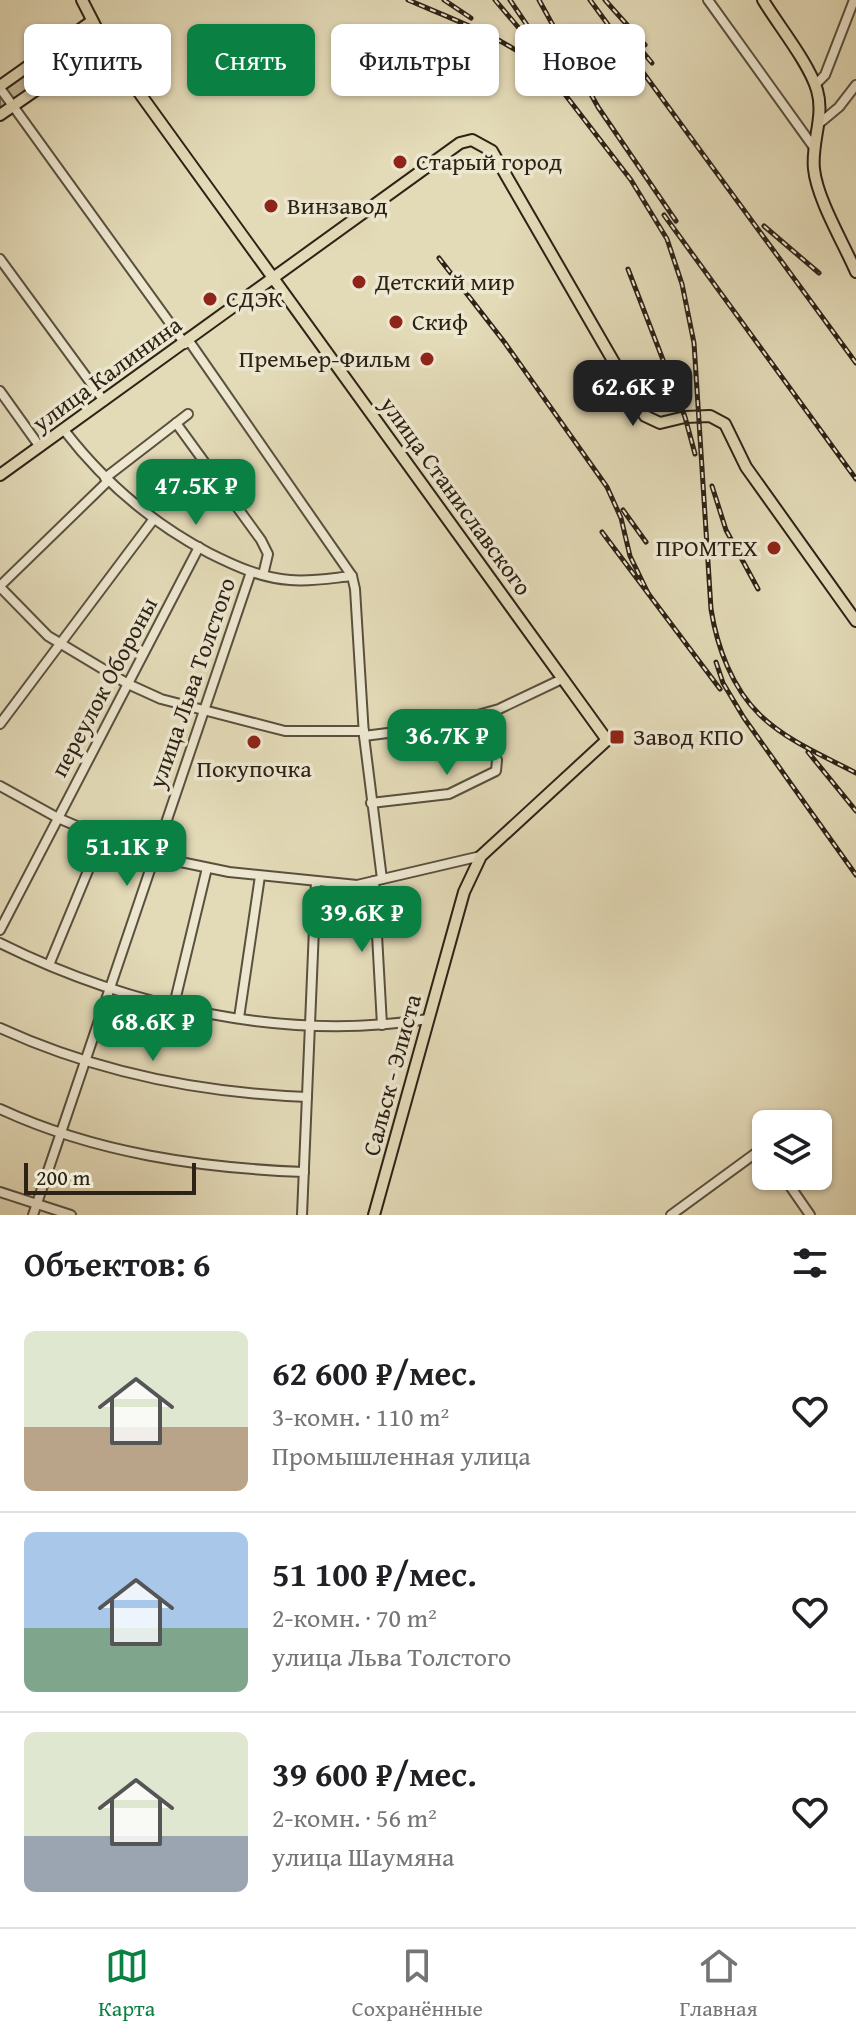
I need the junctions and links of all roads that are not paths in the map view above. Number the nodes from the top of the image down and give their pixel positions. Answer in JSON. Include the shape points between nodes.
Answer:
{"nodes":[{"id":1,"x":82,"y":0,"type":"edge"},
{"id":2,"x":708,"y":0,"type":"edge"},
{"id":3,"x":763,"y":0,"type":"edge"},
{"id":4,"x":854,"y":0,"type":"edge"},
{"id":5,"x":92,"y":21,"type":"junction"},
{"id":6,"x":94,"y":24,"type":"edge"},
{"id":7,"x":815,"y":85,"type":"junction"},
{"id":8,"x":856,"y":85,"type":"edge"},
{"id":9,"x":0,"y":87,"type":"edge"},
{"id":10,"x":27,"y":96,"type":"edge"},
{"id":11,"x":143,"y":96,"type":"edge"},
{"id":12,"x":13,"y":106,"type":"junction"},
{"id":13,"x":0,"y":115,"type":"edge"},
{"id":14,"x":821,"y":122,"type":"junction"},
{"id":15,"x":816,"y":150,"type":"junction"},
{"id":16,"x":0,"y":259,"type":"edge"},
{"id":17,"x":856,"y":272,"type":"edge"},
{"id":18,"x":274,"y":277,"type":"junction"},
{"id":19,"x":187,"y":342,"type":"junction"},
{"id":20,"x":0,"y":391,"type":"edge"},
{"id":21,"x":104,"y":401,"type":"junction"},
{"id":22,"x":188,"y":414,"type":"dead end"},
{"id":23,"x":176,"y":423,"type":"junction"},
{"id":24,"x":64,"y":430,"type":"junction"},
{"id":25,"x":40,"y":447,"type":"junction"},
{"id":26,"x":0,"y":475,"type":"edge"},
{"id":27,"x":106,"y":479,"type":"junction"},
{"id":28,"x":153,"y":520,"type":"junction"},
{"id":29,"x":199,"y":547,"type":"junction"},
{"id":30,"x":251,"y":572,"type":"junction"},
{"id":31,"x":263,"y":575,"type":"junction"},
{"id":32,"x":352,"y":576,"type":"junction"},
{"id":33,"x":0,"y":586,"type":"edge"},
{"id":34,"x":856,"y":621,"type":"edge"},
{"id":35,"x":59,"y":643,"type":"junction"},
{"id":36,"x":562,"y":679,"type":"junction"},
{"id":37,"x":128,"y":684,"type":"junction"},
{"id":38,"x":203,"y":712,"type":"junction"},
{"id":39,"x":473,"y":716,"type":"junction"},
{"id":40,"x":0,"y":724,"type":"edge"},
{"id":41,"x":364,"y":734,"type":"junction"},
{"id":42,"x":1,"y":790,"type":"edge"},
{"id":43,"x":371,"y":803,"type":"junction"},
{"id":44,"x":58,"y":818,"type":"junction"},
{"id":45,"x":102,"y":837,"type":"junction"},
{"id":46,"x":155,"y":855,"type":"junction"},
{"id":47,"x":481,"y":856,"type":"junction"},
{"id":48,"x":207,"y":868,"type":"junction"},
{"id":49,"x":260,"y":876,"type":"junction"},
{"id":50,"x":378,"y":880,"type":"junction"},
{"id":51,"x":316,"y":881,"type":"junction"},
{"id":52,"x":0,"y":930,"type":"edge"},
{"id":53,"x":0,"y":943,"type":"edge"},
{"id":54,"x":49,"y":965,"type":"junction"},
{"id":55,"x":110,"y":988,"type":"junction"},
{"id":56,"x":174,"y":1005,"type":"junction"},
{"id":57,"x":239,"y":1018,"type":"junction"},
{"id":58,"x":428,"y":1019,"type":"junction"},
{"id":59,"x":310,"y":1024,"type":"junction"},
{"id":60,"x":382,"y":1025,"type":"junction"},
{"id":61,"x":0,"y":1028,"type":"edge"},
{"id":62,"x":85,"y":1062,"type":"junction"},
{"id":63,"x":307,"y":1097,"type":"junction"},
{"id":64,"x":0,"y":1109,"type":"edge"},
{"id":65,"x":60,"y":1134,"type":"junction"},
{"id":66,"x":752,"y":1156,"type":"edge"},
{"id":67,"x":304,"y":1172,"type":"junction"},
{"id":68,"x":793,"y":1190,"type":"edge"},
{"id":69,"x":0,"y":1192,"type":"edge"},
{"id":70,"x":34,"y":1210,"type":"edge"},
{"id":71,"x":71,"y":1215,"type":"edge"},
{"id":72,"x":302,"y":1215,"type":"edge"},
{"id":73,"x":374,"y":1215,"type":"edge"},
{"id":74,"x":671,"y":1215,"type":"edge"},
{"id":75,"x":810,"y":1215,"type":"edge"}],
"edges":[{"from":1,"to":5,"type":"main road","name":"улица Станиславского"},
{"from":2,"to":15,"type":"street"},
{"from":3,"to":7,"type":"main road"},
{"from":4,"to":7,"type":"street","via":[[825,75]]},
{"from":5,"to":6,"type":"main road","name":"улица Станиславского"},
{"from":5,"to":9,"type":"main road"},
{"from":7,"to":14,"type":"main road"},
{"from":8,"to":14,"type":"street"},
{"from":9,"to":12,"type":"street"},
{"from":10,"to":12,"type":"main road"},
{"from":11,"to":18,"type":"main road","name":"улица Станиславского"},
{"from":12,"to":13,"type":"main road"},
{"from":12,"to":19,"type":"street"},
{"from":14,"to":15,"type":"main road"},
{"from":15,"to":17,"type":"main road","via":[[818,188]]},
{"from":16,"to":21,"type":"street"},
{"from":18,"to":19,"type":"main road","name":"улица Калинина"},
{"from":18,"to":34,"type":"main road","name":"улица Калинина","via":[[460,143],[472,140],[492,151],[645,416],[660,423],[710,416],[725,424],[746,467]]},
{"from":18,"to":36,"type":"main road","name":"улица Станиславского"},
{"from":19,"to":21,"type":"main road","name":"улица Калинина"},
{"from":19,"to":32,"type":"street"},
{"from":20,"to":25,"type":"street"},
{"from":21,"to":24,"type":"main road","name":"улица Калинина"},
{"from":22,"to":23,"type":"street"},
{"from":23,"to":27,"type":"street"},
{"from":23,"to":31,"type":"street","via":[[261,540],[268,554]]},
{"from":24,"to":25,"type":"main road","name":"улица Калинина"},
{"from":24,"to":27,"type":"street"},
{"from":25,"to":26,"type":"main road","name":"улица Калинина"},
{"from":27,"to":28,"type":"street"},
{"from":27,"to":33,"type":"street"},
{"from":28,"to":29,"type":"street"},
{"from":28,"to":35,"type":"street"},
{"from":29,"to":30,"type":"street"},
{"from":29,"to":37,"type":"street","name":"переулок Обороны"},
{"from":30,"to":31,"type":"street"},
{"from":30,"to":38,"type":"street","name":"улица Льва Толстого"},
{"from":31,"to":32,"type":"street","via":[[290,580]]},
{"from":32,"to":41,"type":"street"},
{"from":33,"to":35,"type":"street"},
{"from":35,"to":37,"type":"street"},
{"from":35,"to":40,"type":"street"},
{"from":36,"to":39,"type":"street"},
{"from":36,"to":47,"type":"main road","name":"улица Станиславского","via":[[607,740]]},
{"from":37,"to":38,"type":"street"},
{"from":37,"to":44,"type":"street","name":"переулок Обороны"},
{"from":38,"to":41,"type":"street","via":[[285,731]]},
{"from":38,"to":46,"type":"street","name":"улица Льва Толстого"},
{"from":39,"to":41,"type":"street","via":[[435,727]]},
{"from":39,"to":43,"type":"street","via":[[497,760],[496,771],[449,794]]},
{"from":41,"to":43,"type":"street"},
{"from":42,"to":44,"type":"street"},
{"from":43,"to":50,"type":"street"},
{"from":44,"to":45,"type":"street"},
{"from":44,"to":52,"type":"street","name":"переулок Обороны"},
{"from":45,"to":46,"type":"street"},
{"from":45,"to":54,"type":"street"},
{"from":46,"to":48,"type":"street"},
{"from":46,"to":55,"type":"street","name":"улица Льва Толстого"},
{"from":47,"to":50,"type":"street"},
{"from":47,"to":58,"type":"main road","name":"Сальск - Элиста","via":[[464,892]]},
{"from":48,"to":49,"type":"street"},
{"from":48,"to":56,"type":"street"},
{"from":49,"to":51,"type":"street"},
{"from":49,"to":57,"type":"street"},
{"from":50,"to":51,"type":"street","via":[[357,885]]},
{"from":50,"to":60,"type":"street"},
{"from":51,"to":59,"type":"street"},
{"from":53,"to":54,"type":"street"},
{"from":54,"to":55,"type":"street"},
{"from":55,"to":56,"type":"street"},
{"from":55,"to":62,"type":"street","name":"улица Льва Толстого"},
{"from":56,"to":57,"type":"street"},
{"from":57,"to":59,"type":"street"},
{"from":58,"to":60,"type":"street"},
{"from":58,"to":73,"type":"main road","name":"Сальск - Элиста"},
{"from":59,"to":60,"type":"street"},
{"from":59,"to":63,"type":"street"},
{"from":61,"to":62,"type":"street"},
{"from":62,"to":63,"type":"street","via":[[186,1086]]},
{"from":62,"to":65,"type":"street","name":"улица Льва Толстого"},
{"from":63,"to":67,"type":"street"},
{"from":64,"to":65,"type":"street"},
{"from":65,"to":67,"type":"street","via":[[191,1163]]},
{"from":65,"to":70,"type":"street","name":"улица Льва Толстого"},
{"from":66,"to":74,"type":"street"},
{"from":67,"to":72,"type":"street"},
{"from":68,"to":75,"type":"street"},
{"from":69,"to":70,"type":"street"},
{"from":70,"to":71,"type":"street"}]}
